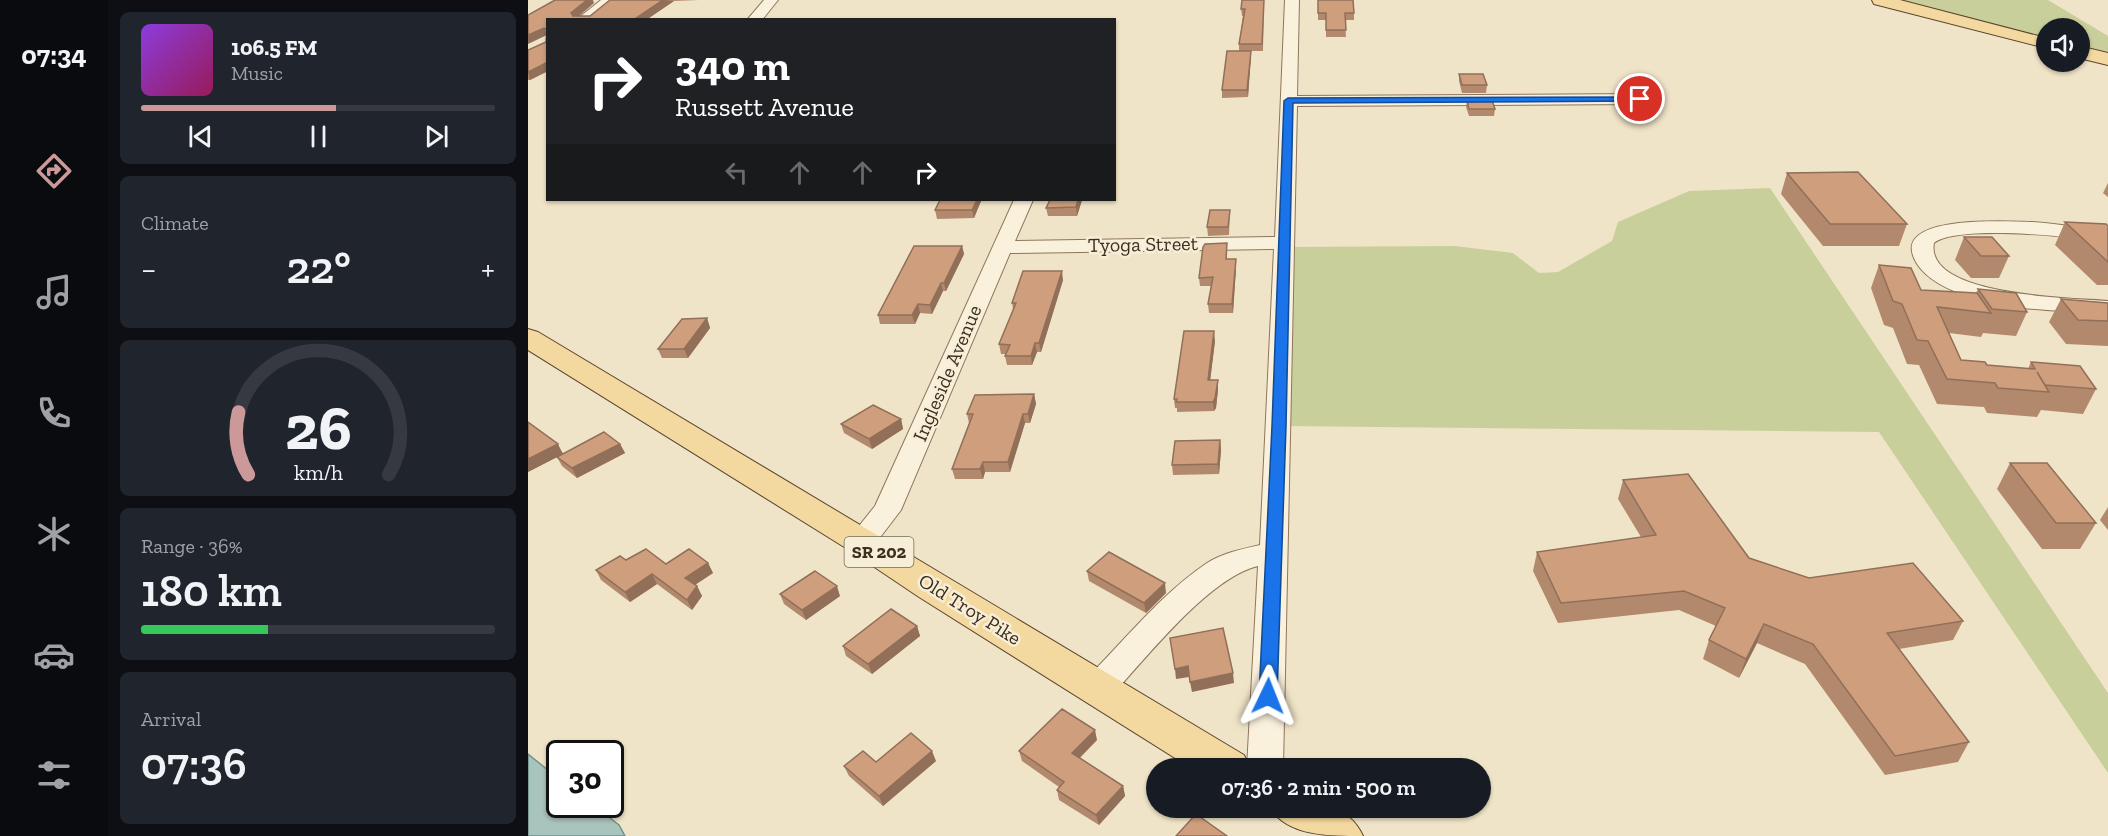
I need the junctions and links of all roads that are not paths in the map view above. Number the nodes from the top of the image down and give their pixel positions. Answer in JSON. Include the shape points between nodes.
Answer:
{"nodes":[{"id":1,"x":610,"y":0,"type":"edge"},
{"id":2,"x":771,"y":0,"type":"edge"},
{"id":3,"x":1292,"y":0,"type":"edge"},
{"id":4,"x":1880,"y":0,"type":"edge"},
{"id":5,"x":586,"y":18,"type":"edge"},
{"id":6,"x":756,"y":18,"type":"edge"},
{"id":7,"x":2036,"y":40,"type":"edge"},
{"id":8,"x":2090,"y":55,"type":"edge"},
{"id":9,"x":2108,"y":59,"type":"edge"},
{"id":10,"x":1640,"y":99,"type":"dead end"},
{"id":11,"x":1288,"y":101,"type":"junction"},
{"id":12,"x":1023,"y":201,"type":"edge"},
{"id":13,"x":2108,"y":242,"type":"edge"},
{"id":14,"x":1284,"y":243,"type":"junction"},
{"id":15,"x":1001,"y":247,"type":"junction"},
{"id":16,"x":2108,"y":308,"type":"edge"},
{"id":17,"x":528,"y":338,"type":"edge"},
{"id":18,"x":862,"y":541,"type":"junction"},
{"id":19,"x":1274,"y":552,"type":"junction"},
{"id":20,"x":1098,"y":688,"type":"junction"},
{"id":21,"x":1212,"y":758,"type":"edge"},
{"id":22,"x":1265,"y":758,"type":"edge"},
{"id":23,"x":1310,"y":818,"type":"edge"},
{"id":24,"x":1340,"y":836,"type":"edge"}],
"edges":[{"from":1,"to":5,"type":"street"},
{"from":2,"to":6,"type":"street"},
{"from":3,"to":11,"type":"street"},
{"from":4,"to":7,"type":"main road"},
{"from":8,"to":9,"type":"main road"},
{"from":10,"to":11,"type":"street"},
{"from":11,"to":14,"type":"street"},
{"from":12,"to":15,"type":"street","name":"Ingleside Avenue"},
{"from":13,"to":16,"type":"street","via":[[2058,228],[1956,229],[1931,235],[1922,248],[1923,256],[1937,272],[1978,292],[2023,301]]},
{"from":14,"to":15,"type":"street","name":"Tyoga Street"},
{"from":14,"to":19,"type":"street"},
{"from":15,"to":18,"type":"street","name":"Ingleside Avenue","via":[[887,510]]},
{"from":17,"to":18,"type":"main road","name":"Old Troy Pike","number":"SR 202"},
{"from":18,"to":20,"type":"main road","name":"Old Troy Pike","number":"SR 202"},
{"from":19,"to":20,"type":"street","via":[[1219,570],[1186,596]]},
{"from":19,"to":22,"type":"street"},
{"from":20,"to":21,"type":"main road","name":"Old Troy Pike","number":"SR 202"},
{"from":23,"to":24,"type":"main road"}]}
